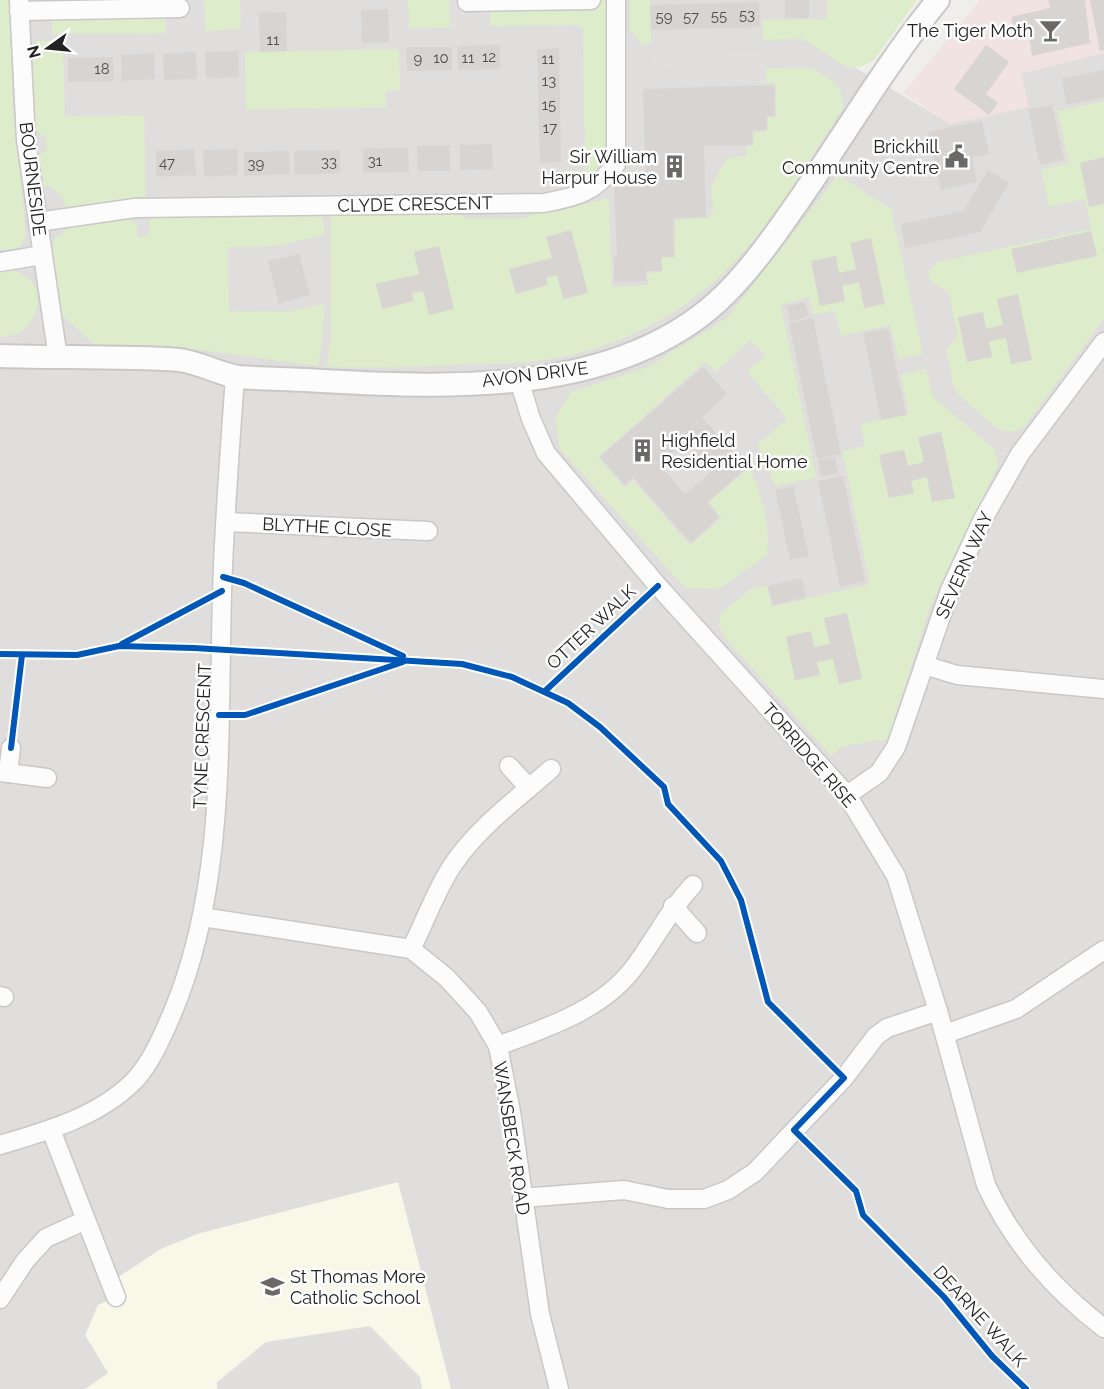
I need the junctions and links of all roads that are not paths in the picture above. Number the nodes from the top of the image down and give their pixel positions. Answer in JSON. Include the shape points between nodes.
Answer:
{"nodes":[{"id":1,"x":591,"y":0,"type":"edge"},
{"id":2,"x":616,"y":0,"type":"edge"},
{"id":3,"x":938,"y":0,"type":"edge"},
{"id":4,"x":467,"y":2,"type":"dead end"},
{"id":5,"x":19,"y":5,"type":"edge"},
{"id":6,"x":180,"y":8,"type":"dead end"},
{"id":7,"x":38,"y":222,"type":"junction"},
{"id":8,"x":42,"y":255,"type":"junction"},
{"id":9,"x":0,"y":262,"type":"edge"},
{"id":10,"x":1104,"y":342,"type":"edge"},
{"id":11,"x":0,"y":356,"type":"edge"},
{"id":12,"x":58,"y":358,"type":"junction"},
{"id":13,"x":235,"y":376,"type":"junction"},
{"id":14,"x":519,"y":380,"type":"junction"},
{"id":15,"x":226,"y":522,"type":"junction"},
{"id":16,"x":428,"y":531,"type":"dead end"},
{"id":17,"x":924,"y":665,"type":"junction"},
{"id":18,"x":1104,"y":689,"type":"edge"},
{"id":19,"x":11,"y":748,"type":"dead end"},
{"id":20,"x":509,"y":766,"type":"dead end"},
{"id":21,"x":550,"y":769,"type":"dead end"},
{"id":22,"x":4,"y":773,"type":"edge"},
{"id":23,"x":47,"y":778,"type":"dead end"},
{"id":24,"x":529,"y":788,"type":"junction"},
{"id":25,"x":847,"y":795,"type":"junction"},
{"id":26,"x":693,"y":885,"type":"dead end"},
{"id":27,"x":673,"y":906,"type":"junction"},
{"id":28,"x":202,"y":917,"type":"junction"},
{"id":29,"x":697,"y":933,"type":"dead end"},
{"id":30,"x":411,"y":949,"type":"junction"},
{"id":31,"x":1104,"y":950,"type":"edge"},
{"id":32,"x":938,"y":1011,"type":"junction"},
{"id":33,"x":945,"y":1034,"type":"junction"},
{"id":34,"x":498,"y":1046,"type":"junction"},
{"id":35,"x":51,"y":1130,"type":"junction"},
{"id":36,"x":0,"y":1144,"type":"edge"},
{"id":37,"x":522,"y":1198,"type":"junction"},
{"id":38,"x":86,"y":1220,"type":"junction"},
{"id":39,"x":116,"y":1297,"type":"dead end"},
{"id":40,"x":0,"y":1299,"type":"edge"},
{"id":41,"x":1104,"y":1328,"type":"edge"},
{"id":42,"x":559,"y":1389,"type":"edge"}],
"edges":[{"from":1,"to":4,"type":"street"},
{"from":2,"to":7,"type":"street","name":"CLYDE CRESCENT","via":[[616,164],[602,182],[575,197],[543,203],[135,208]]},
{"from":3,"to":14,"type":"street","name":"AVON DRIVE","via":[[769,243],[717,302],[671,335],[627,356],[586,370]]},
{"from":5,"to":6,"type":"street"},
{"from":5,"to":7,"type":"street","name":"BOURNESIDE","via":[[26,140]]},
{"from":7,"to":8,"type":"street","name":"BOURNESIDE"},
{"from":8,"to":9,"type":"street"},
{"from":8,"to":12,"type":"street","name":"BOURNESIDE"},
{"from":10,"to":17,"type":"street","name":"SEVERN WAY","via":[[1020,454],[994,500],[950,590]]},
{"from":11,"to":12,"type":"street","name":"AVON DRIVE"},
{"from":12,"to":13,"type":"street","name":"AVON DRIVE","via":[[182,360]]},
{"from":13,"to":14,"type":"street","name":"AVON DRIVE","via":[[399,386]]},
{"from":13,"to":15,"type":"street","name":"TYNE CRESCENT"},
{"from":14,"to":25,"type":"street","name":"TORRIDGE RISE","via":[[546,453],[658,586]]},
{"from":15,"to":16,"type":"street","name":"BLYTHE CLOSE"},
{"from":15,"to":28,"type":"street","name":"TYNE CRESCENT","via":[[214,824]]},
{"from":17,"to":18,"type":"street","via":[[957,675]]},
{"from":17,"to":25,"type":"street","name":"SEVERN WAY","via":[[896,747],[879,773]]},
{"from":19,"to":22,"type":"street"},
{"from":20,"to":24,"type":"street"},
{"from":21,"to":24,"type":"street"},
{"from":22,"to":23,"type":"street"},
{"from":24,"to":30,"type":"street","via":[[474,839],[453,865]]},
{"from":25,"to":32,"type":"street","name":"TORRIDGE RISE","via":[[896,876]]},
{"from":26,"to":27,"type":"street"},
{"from":27,"to":29,"type":"street"},
{"from":27,"to":34,"type":"street","via":[[631,972],[609,993],[578,1013]]},
{"from":28,"to":30,"type":"street"},
{"from":28,"to":35,"type":"street","name":"TYNE CRESCENT","via":[[176,1004],[135,1080],[118,1095]]},
{"from":30,"to":34,"type":"street","name":"WANSBECK ROAD","via":[[447,978],[478,1011]]},
{"from":31,"to":33,"type":"street","via":[[1016,1010]]},
{"from":32,"to":33,"type":"street","name":"TORRIDGE RISE"},
{"from":32,"to":37,"type":"street","via":[[887,1028],[876,1036],[844,1078],[755,1172],[728,1190],[704,1199],[668,1199],[624,1190]]},
{"from":33,"to":41,"type":"street","name":"TORRIDGE RISE","via":[[986,1185],[996,1206],[1052,1284]]},
{"from":34,"to":37,"type":"street","name":"WANSBECK ROAD"},
{"from":35,"to":36,"type":"street","name":"TYNE CRESCENT"},
{"from":35,"to":38,"type":"street"},
{"from":37,"to":42,"type":"street","name":"WANSBECK ROAD","via":[[540,1314]]},
{"from":38,"to":39,"type":"street"},
{"from":38,"to":40,"type":"street","via":[[45,1238]]}]}
